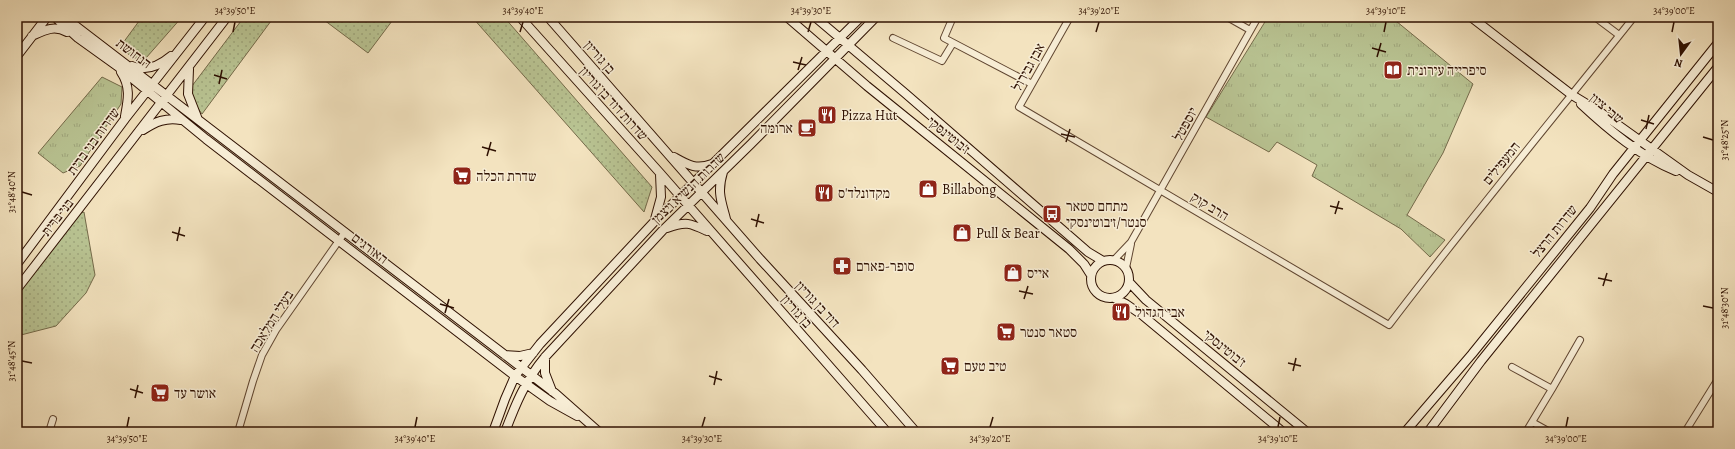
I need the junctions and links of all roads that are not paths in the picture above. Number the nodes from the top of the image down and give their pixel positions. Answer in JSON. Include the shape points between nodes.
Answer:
{"nodes":[{"id":1,"x":47,"y":17,"type":"edge"},
{"id":2,"x":55,"y":17,"type":"edge"},
{"id":3,"x":64,"y":17,"type":"edge"},
{"id":4,"x":205,"y":17,"type":"edge"},
{"id":5,"x":227,"y":17,"type":"edge"},
{"id":6,"x":520,"y":17,"type":"edge"},
{"id":7,"x":548,"y":17,"type":"edge"},
{"id":8,"x":787,"y":17,"type":"edge"},
{"id":9,"x":815,"y":17,"type":"edge"},
{"id":10,"x":861,"y":17,"type":"edge"},
{"id":11,"x":876,"y":17,"type":"edge"},
{"id":12,"x":953,"y":17,"type":"edge"},
{"id":13,"x":1070,"y":17,"type":"edge"},
{"id":14,"x":1227,"y":17,"type":"edge"},
{"id":15,"x":1258,"y":17,"type":"edge"},
{"id":16,"x":1471,"y":17,"type":"edge"},
{"id":17,"x":1480,"y":17,"type":"edge"},
{"id":18,"x":1595,"y":17,"type":"edge"},
{"id":19,"x":1634,"y":17,"type":"edge"},
{"id":20,"x":1250,"y":30,"type":"junction"},
{"id":21,"x":1494,"y":35,"type":"junction"},
{"id":22,"x":1619,"y":35,"type":"junction"},
{"id":23,"x":32,"y":36,"type":"junction"},
{"id":24,"x":78,"y":38,"type":"junction"},
{"id":25,"x":840,"y":38,"type":"junction"},
{"id":26,"x":893,"y":38,"type":"dead end"},
{"id":27,"x":953,"y":43,"type":"junction"},
{"id":28,"x":1718,"y":43,"type":"edge"},
{"id":29,"x":848,"y":44,"type":"junction"},
{"id":30,"x":181,"y":48,"type":"junction"},
{"id":31,"x":826,"y":52,"type":"junction"},
{"id":32,"x":17,"y":56,"type":"edge"},
{"id":33,"x":834,"y":59,"type":"junction"},
{"id":34,"x":120,"y":64,"type":"junction"},
{"id":35,"x":1718,"y":67,"type":"edge"},
{"id":36,"x":189,"y":68,"type":"junction"},
{"id":37,"x":153,"y":83,"type":"junction"},
{"id":38,"x":1032,"y":84,"type":"junction"},
{"id":39,"x":146,"y":91,"type":"junction"},
{"id":40,"x":168,"y":95,"type":"junction"},
{"id":41,"x":1572,"y":95,"type":"junction"},
{"id":42,"x":161,"y":103,"type":"junction"},
{"id":43,"x":1019,"y":107,"type":"joint"},
{"id":44,"x":125,"y":119,"type":"junction"},
{"id":45,"x":198,"y":119,"type":"junction"},
{"id":46,"x":183,"y":121,"type":"junction"},
{"id":47,"x":139,"y":132,"type":"junction"},
{"id":48,"x":1640,"y":140,"type":"junction"},
{"id":49,"x":1634,"y":147,"type":"junction"},
{"id":50,"x":665,"y":150,"type":"junction"},
{"id":51,"x":1649,"y":152,"type":"junction"},
{"id":52,"x":716,"y":162,"type":"junction"},
{"id":53,"x":723,"y":172,"type":"junction"},
{"id":54,"x":660,"y":173,"type":"junction"},
{"id":55,"x":694,"y":183,"type":"junction"},
{"id":56,"x":1161,"y":191,"type":"junction"},
{"id":57,"x":702,"y":192,"type":"junction"},
{"id":58,"x":1718,"y":192,"type":"edge"},
{"id":59,"x":679,"y":197,"type":"junction"},
{"id":60,"x":688,"y":206,"type":"junction"},
{"id":61,"x":654,"y":222,"type":"junction"},
{"id":62,"x":727,"y":222,"type":"junction"},
{"id":63,"x":663,"y":230,"type":"junction"},
{"id":64,"x":344,"y":232,"type":"junction"},
{"id":65,"x":711,"y":233,"type":"junction"},
{"id":66,"x":338,"y":240,"type":"junction"},
{"id":67,"x":1131,"y":242,"type":"junction"},
{"id":68,"x":1114,"y":260,"type":"junction"},
{"id":69,"x":1103,"y":261,"type":"junction"},
{"id":70,"x":17,"y":264,"type":"edge"},
{"id":71,"x":1126,"y":268,"type":"junction"},
{"id":72,"x":1091,"y":275,"type":"junction"},
{"id":73,"x":1129,"y":282,"type":"junction"},
{"id":74,"x":17,"y":289,"type":"edge"},
{"id":75,"x":1114,"y":298,"type":"junction"},
{"id":76,"x":1389,"y":325,"type":"joint"},
{"id":77,"x":1580,"y":340,"type":"dead end"},
{"id":78,"x":533,"y":353,"type":"junction"},
{"id":79,"x":505,"y":355,"type":"junction"},
{"id":80,"x":545,"y":357,"type":"junction"},
{"id":81,"x":1512,"y":367,"type":"dead end"},
{"id":82,"x":521,"y":368,"type":"junction"},
{"id":83,"x":531,"y":375,"type":"junction"},
{"id":84,"x":515,"y":376,"type":"junction"},
{"id":85,"x":1718,"y":379,"type":"edge"},
{"id":86,"x":525,"y":384,"type":"junction"},
{"id":87,"x":1552,"y":389,"type":"junction"},
{"id":88,"x":552,"y":391,"type":"junction"},
{"id":89,"x":53,"y":419,"type":"dead end"},
{"id":90,"x":583,"y":419,"type":"junction"},
{"id":91,"x":1532,"y":422,"type":"junction"},
{"id":92,"x":49,"y":432,"type":"edge"},
{"id":93,"x":238,"y":432,"type":"edge"},
{"id":94,"x":493,"y":432,"type":"edge"},
{"id":95,"x":505,"y":432,"type":"edge"},
{"id":96,"x":599,"y":432,"type":"edge"},
{"id":97,"x":887,"y":432,"type":"edge"},
{"id":98,"x":916,"y":432,"type":"edge"},
{"id":99,"x":1283,"y":432,"type":"edge"},
{"id":100,"x":1307,"y":432,"type":"edge"},
{"id":101,"x":1405,"y":432,"type":"edge"},
{"id":102,"x":1428,"y":432,"type":"edge"},
{"id":103,"x":1526,"y":432,"type":"edge"},
{"id":104,"x":1550,"y":432,"type":"edge"},
{"id":105,"x":1685,"y":432,"type":"edge"}],
"edges":[{"from":1,"to":23,"type":"street"},
{"from":2,"to":24,"type":"street","name":"הנחושת"},
{"from":3,"to":34,"type":"street","name":"הנחושת"},
{"from":4,"to":30,"type":"street"},
{"from":5,"to":36,"type":"street"},
{"from":6,"to":54,"type":"street","name":"שדרות דוד בן גוריון"},
{"from":7,"to":50,"type":"street","name":"בן גוריון"},
{"from":8,"to":31,"type":"street","name":"ז'בוטינסקי"},
{"from":9,"to":25,"type":"street","name":"ז'בוטינסקי"},
{"from":10,"to":25,"type":"street","name":"שדרות הנשיא ויצמן"},
{"from":11,"to":29,"type":"street","name":"שדרות הנשיא ויצמן"},
{"from":12,"to":27,"type":"street","via":[[944,38]]},
{"from":13,"to":38,"type":"street","name":"אבן גבירול"},
{"from":14,"to":20,"type":"street"},
{"from":15,"to":20,"type":"street","name":"יוספטל"},
{"from":16,"to":21,"type":"street","name":"שבי ציון"},
{"from":17,"to":21,"type":"street","name":"שבי ציון"},
{"from":18,"to":22,"type":"street"},
{"from":19,"to":22,"type":"street","name":"המעפילים"},
{"from":20,"to":56,"type":"street","name":"יוספטל"},
{"from":21,"to":41,"type":"street","name":"שבי ציון"},
{"from":22,"to":41,"type":"street","name":"המעפילים"},
{"from":23,"to":24,"type":"street","via":[[52,28],[61,28]]},
{"from":23,"to":32,"type":"street"},
{"from":24,"to":34,"type":"street","name":"הנחושת"},
{"from":25,"to":29,"type":"street","name":"ז'בוטינסקי"},
{"from":25,"to":31,"type":"street","name":"שדרות הנשיא ויצמן"},
{"from":26,"to":27,"type":"street","via":[[942,62]]},
{"from":27,"to":38,"type":"street"},
{"from":28,"to":48,"type":"street","name":"שדרות הרצל"},
{"from":29,"to":33,"type":"street","name":"שדרות הנשיא ויצמן"},
{"from":29,"to":69,"type":"street","name":"ז'בוטינסקי","via":[[1088,252]]},
{"from":30,"to":34,"type":"street","via":[[161,64],[150,68]]},
{"from":30,"to":37,"type":"street","name":"שדרות בני ברית"},
{"from":31,"to":33,"type":"street","name":"ז'בוטינסקי"},
{"from":31,"to":52,"type":"street","name":"שדרות הנשיא ויצמן"},
{"from":33,"to":53,"type":"street","name":"שדרות הנשיא ויצמן"},
{"from":33,"to":72,"type":"street","name":"ז'בוטינסקי","via":[[1069,249]]},
{"from":34,"to":37,"type":"street","name":"הנחושת"},
{"from":34,"to":39,"type":"street","name":"הנחושת"},
{"from":34,"to":44,"type":"street","via":[[128,88]]},
{"from":35,"to":51,"type":"street","name":"שדרות הרצל"},
{"from":36,"to":40,"type":"street"},
{"from":36,"to":45,"type":"street","via":[[188,94]]},
{"from":37,"to":39,"type":"street","name":"שדרות בני ברית"},
{"from":37,"to":40,"type":"street","name":"הנחושת"},
{"from":38,"to":43,"type":"street","name":"אבן גבירול"},
{"from":39,"to":42,"type":"street","name":"האורגים"},
{"from":39,"to":44,"type":"street","name":"שדרות בני ברית"},
{"from":40,"to":42,"type":"street"},
{"from":40,"to":45,"type":"street","name":"האורגים"},
{"from":41,"to":48,"type":"street","name":"שבי ציון"},
{"from":41,"to":49,"type":"street","name":"שבי ציון"},
{"from":41,"to":76,"type":"street","name":"המעפילים","via":[[1452,241]]},
{"from":42,"to":46,"type":"street","name":"האורגים"},
{"from":42,"to":47,"type":"street","name":"בני ברית"},
{"from":43,"to":56,"type":"street","name":"הרב קוק"},
{"from":44,"to":70,"type":"street","name":"שדרות בני ברית"},
{"from":45,"to":64,"type":"street","name":"האורגים"},
{"from":46,"to":47,"type":"street","via":[[161,120]]},
{"from":46,"to":66,"type":"street","name":"האורגים"},
{"from":47,"to":74,"type":"street","name":"בני ברית"},
{"from":48,"to":49,"type":"street","name":"שדרות הרצל"},
{"from":48,"to":51,"type":"street","name":"שבי ציון"},
{"from":49,"to":51,"type":"street","name":"שבי ציון"},
{"from":49,"to":101,"type":"street","name":"שדרות הרצל","via":[[1590,208]]},
{"from":50,"to":52,"type":"street","via":[[685,164],[702,168]]},
{"from":50,"to":55,"type":"street"},
{"from":51,"to":58,"type":"street","name":"שבי ציון"},
{"from":51,"to":102,"type":"street","name":"שדרות הרצל"},
{"from":52,"to":55,"type":"street","name":"שדרות הנשיא ויצמן"},
{"from":53,"to":57,"type":"street","name":"שדרות הנשיא ויצמן"},
{"from":53,"to":62,"type":"street","via":[[719,193]]},
{"from":54,"to":59,"type":"street","name":"שדרות דוד בן גוריון"},
{"from":54,"to":61,"type":"street","via":[[661,197]]},
{"from":55,"to":57,"type":"street"},
{"from":55,"to":59,"type":"street","name":"שדרות הנשיא ויצמן"},
{"from":56,"to":67,"type":"street","name":"יוספטל"},
{"from":56,"to":76,"type":"street","name":"הרב קוק"},
{"from":57,"to":60,"type":"street","name":"שדרות הנשיא ויצמן"},
{"from":57,"to":62,"type":"street","name":"דוד בן גוריון"},
{"from":59,"to":60,"type":"street","name":"שדרות דוד בן גוריון"},
{"from":59,"to":61,"type":"street","name":"שדרות הנשיא ויצמן"},
{"from":60,"to":63,"type":"street","name":"שדרות הנשיא ויצמן"},
{"from":60,"to":65,"type":"street","name":"בן גוריון"},
{"from":61,"to":78,"type":"street","name":"שדרות הנשיא ויצמן"},
{"from":62,"to":98,"type":"street","name":"דוד בן גוריון"},
{"from":63,"to":65,"type":"street","via":[[688,223]]},
{"from":63,"to":80,"type":"street","name":"שדרות הנשיא ויצמן"},
{"from":64,"to":66,"type":"street","name":"בעלי המלאכה"},
{"from":64,"to":79,"type":"street","name":"האורגים"},
{"from":65,"to":97,"type":"street","name":"בן גוריון"},
{"from":66,"to":84,"type":"street","name":"האורגים"},
{"from":66,"to":93,"type":"street","name":"בעלי המלאכה","via":[[276,330],[262,355]]},
{"from":67,"to":68,"type":"street","name":"יוספטל"},
{"from":67,"to":71,"type":"street","name":"יוספטל"},
{"from":68,"to":69,"type":"street"},
{"from":68,"to":71,"type":"street"},
{"from":69,"to":72,"type":"street","via":[[1094,267]]},
{"from":71,"to":73,"type":"street"},
{"from":72,"to":75,"type":"street","via":[[1092,286],[1096,292],[1104,297]]},
{"from":73,"to":75,"type":"street","via":[[1124,292]]},
{"from":73,"to":100,"type":"street","name":"ז'בוטינסקי","via":[[1146,300]]},
{"from":75,"to":99,"type":"street","name":"ז'בוטינסקי","via":[[1142,315]]},
{"from":77,"to":87,"type":"street"},
{"from":78,"to":79,"type":"street","via":[[520,356]]},
{"from":78,"to":82,"type":"street","name":"שדרות הנשיא ויצמן"},
{"from":79,"to":82,"type":"street","name":"האורגים"},
{"from":80,"to":83,"type":"street","name":"שדרות הנשיא ויצמן"},
{"from":80,"to":88,"type":"street","via":[[545,373]]},
{"from":81,"to":87,"type":"street"},
{"from":82,"to":83,"type":"street","name":"האורגים"},
{"from":82,"to":84,"type":"street","name":"שדרות הנשיא ויצמן"},
{"from":83,"to":86,"type":"street","name":"שדרות הנשיא ויצמן"},
{"from":83,"to":88,"type":"street","name":"האורגים"},
{"from":84,"to":86,"type":"street","name":"האורגים"},
{"from":84,"to":94,"type":"street","name":"שדרות הנשיא ויצמן"},
{"from":85,"to":105,"type":"street"},
{"from":86,"to":90,"type":"street","name":"האורגים"},
{"from":86,"to":95,"type":"street","name":"שדרות הנשיא ויצמן"},
{"from":87,"to":91,"type":"street"},
{"from":88,"to":90,"type":"street","name":"האורגים"},
{"from":89,"to":92,"type":"street"},
{"from":90,"to":96,"type":"street","name":"האורגים"},
{"from":91,"to":103,"type":"street"},
{"from":91,"to":104,"type":"street"}]}
